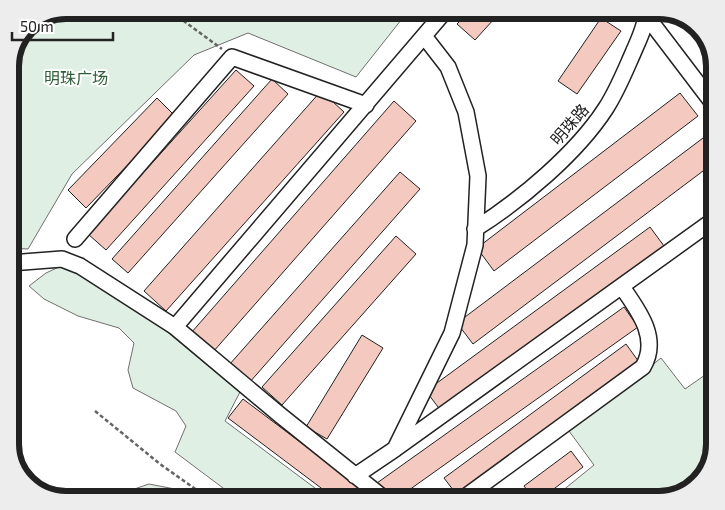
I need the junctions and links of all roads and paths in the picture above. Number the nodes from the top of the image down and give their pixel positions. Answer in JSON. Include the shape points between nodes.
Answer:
{"nodes":[{"id":1,"x":182,"y":19,"type":"edge"},
{"id":2,"x":438,"y":19,"type":"edge"},
{"id":3,"x":647,"y":19,"type":"edge"},
{"id":4,"x":652,"y":19,"type":"edge"},
{"id":5,"x":424,"y":36,"type":"junction"},
{"id":6,"x":232,"y":57,"type":"junction"},
{"id":7,"x":706,"y":94,"type":"edge"},
{"id":8,"x":366,"y":106,"type":"junction"},
{"id":9,"x":706,"y":226,"type":"edge"},
{"id":10,"x":476,"y":229,"type":"junction"},
{"id":11,"x":75,"y":239,"type":"dead end"},
{"id":12,"x":19,"y":262,"type":"edge"},
{"id":13,"x":622,"y":287,"type":"junction"},
{"id":14,"x":175,"y":327,"type":"junction"},
{"id":15,"x":95,"y":411,"type":"dead end"},
{"id":16,"x":395,"y":449,"type":"junction"},
{"id":17,"x":355,"y":476,"type":"junction"},
{"id":18,"x":198,"y":491,"type":"edge"},
{"id":19,"x":374,"y":491,"type":"edge"},
{"id":20,"x":473,"y":491,"type":"edge"}],
"edges":[{"from":1,"to":6,"type":"path"},
{"from":2,"to":5,"type":"street"},
{"from":3,"to":10,"type":"street","name":"明珠路","via":[[606,108],[582,138],[534,186]]},
{"from":4,"to":7,"type":"street"},
{"from":5,"to":8,"type":"street"},
{"from":5,"to":10,"type":"street","via":[[448,67],[466,112],[478,176]]},
{"from":6,"to":8,"type":"street"},
{"from":6,"to":11,"type":"street"},
{"from":8,"to":14,"type":"street"},
{"from":9,"to":13,"type":"street"},
{"from":10,"to":16,"type":"street","via":[[475,245],[452,333]]},
{"from":12,"to":14,"type":"street","via":[[62,259],[80,266]]},
{"from":13,"to":16,"type":"street"},
{"from":13,"to":20,"type":"street","via":[[647,329],[649,353],[643,367]]},
{"from":14,"to":17,"type":"street"},
{"from":15,"to":18,"type":"path"},
{"from":16,"to":17,"type":"street"},
{"from":17,"to":19,"type":"street"}]}
